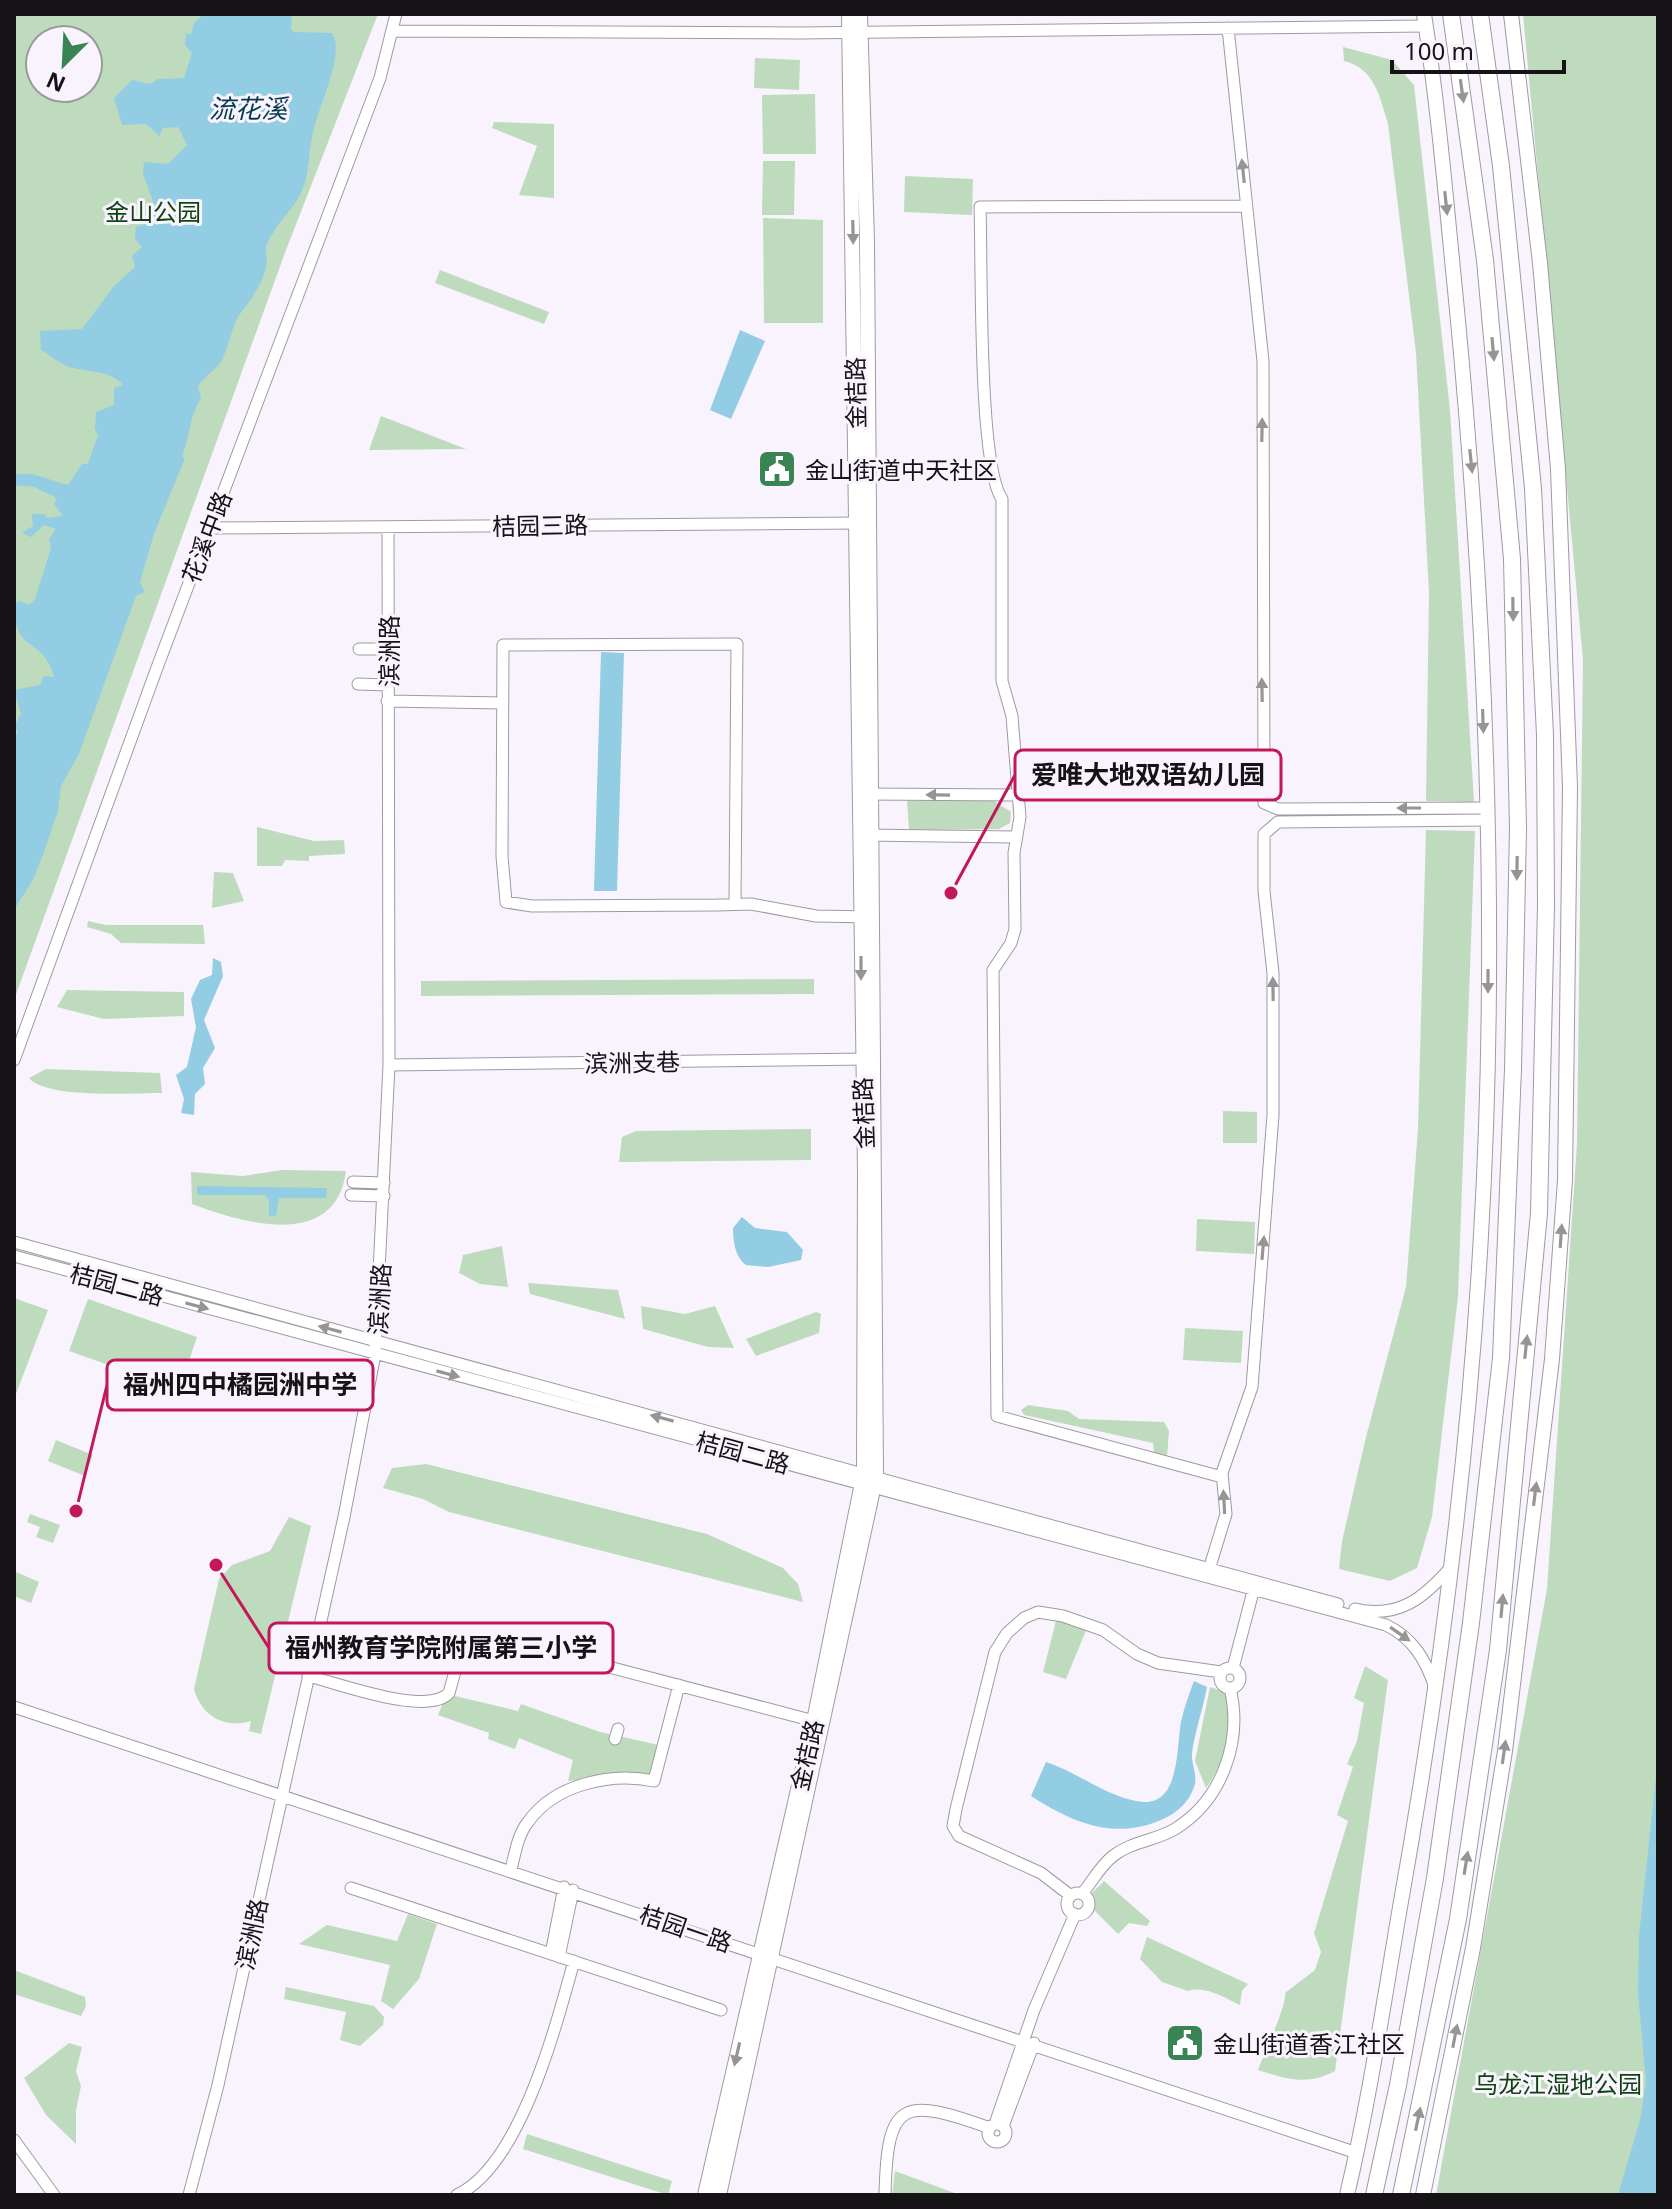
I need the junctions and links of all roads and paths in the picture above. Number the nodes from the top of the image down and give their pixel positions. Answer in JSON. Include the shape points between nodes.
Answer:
{"nodes":[{"id":1,"x":396,"y":14,"type":"edge"},
{"id":2,"x":849,"y":14,"type":"edge"},
{"id":3,"x":860,"y":14,"type":"edge"},
{"id":4,"x":1451,"y":14,"type":"edge"},
{"id":5,"x":1480,"y":14,"type":"edge"},
{"id":6,"x":1511,"y":14,"type":"edge"},
{"id":7,"x":1425,"y":20,"type":"edge"},
{"id":8,"x":1228,"y":28,"type":"junction"},
{"id":9,"x":394,"y":31,"type":"junction"},
{"id":10,"x":855,"y":33,"type":"junction"},
{"id":11,"x":1246,"y":206,"type":"junction"},
{"id":12,"x":863,"y":523,"type":"junction"},
{"id":13,"x":388,"y":527,"type":"junction"},
{"id":14,"x":210,"y":528,"type":"junction"},
{"id":15,"x":359,"y":649,"type":"dead end"},
{"id":16,"x":388,"y":649,"type":"junction"},
{"id":17,"x":358,"y":684,"type":"dead end"},
{"id":18,"x":387,"y":685,"type":"junction"},
{"id":19,"x":387,"y":701,"type":"junction"},
{"id":20,"x":503,"y":703,"type":"junction"},
{"id":21,"x":866,"y":794,"type":"junction"},
{"id":22,"x":1016,"y":795,"type":"junction"},
{"id":23,"x":1487,"y":814,"type":"junction"},
{"id":24,"x":866,"y":835,"type":"junction"},
{"id":25,"x":1015,"y":837,"type":"junction"},
{"id":26,"x":735,"y":903,"type":"junction"},
{"id":27,"x":867,"y":917,"type":"junction"},
{"id":28,"x":868,"y":1059,"type":"junction"},
{"id":29,"x":14,"y":1060,"type":"edge"},
{"id":30,"x":389,"y":1065,"type":"junction"},
{"id":31,"x":353,"y":1182,"type":"dead end"},
{"id":32,"x":384,"y":1190,"type":"junction"},
{"id":33,"x":351,"y":1195,"type":"dead end"},
{"id":34,"x":14,"y":1242,"type":"edge"},
{"id":35,"x":14,"y":1256,"type":"edge"},
{"id":36,"x":377,"y":1341,"type":"junction"},
{"id":37,"x":375,"y":1354,"type":"junction"},
{"id":38,"x":1222,"y":1477,"type":"junction"},
{"id":39,"x":869,"y":1480,"type":"junction"},
{"id":40,"x":1452,"y":1566,"type":"junction"},
{"id":41,"x":1208,"y":1573,"type":"junction"},
{"id":42,"x":1255,"y":1586,"type":"junction"},
{"id":43,"x":1233,"y":1668,"type":"junction"},
{"id":44,"x":1221,"y":1672,"type":"junction"},
{"id":45,"x":308,"y":1676,"type":"junction"},
{"id":46,"x":679,"y":1685,"type":"junction"},
{"id":47,"x":1230,"y":1688,"type":"junction"},
{"id":48,"x":1437,"y":1694,"type":"junction"},
{"id":49,"x":14,"y":1707,"type":"edge"},
{"id":50,"x":814,"y":1721,"type":"junction"},
{"id":51,"x":281,"y":1795,"type":"junction"},
{"id":52,"x":511,"y":1869,"type":"junction"},
{"id":53,"x":351,"y":1888,"type":"dead end"},
{"id":54,"x":568,"y":1889,"type":"junction"},
{"id":55,"x":1076,"y":1895,"type":"junction"},
{"id":56,"x":1075,"y":1914,"type":"junction"},
{"id":57,"x":555,"y":1955,"type":"junction"},
{"id":58,"x":766,"y":1955,"type":"junction"},
{"id":59,"x":574,"y":1961,"type":"junction"},
{"id":60,"x":721,"y":2010,"type":"dead end"},
{"id":61,"x":1029,"y":2041,"type":"junction"},
{"id":62,"x":14,"y":2140,"type":"edge"},
{"id":63,"x":1357,"y":2153,"type":"junction"},
{"id":64,"x":54,"y":2195,"type":"edge"},
{"id":65,"x":189,"y":2195,"type":"edge"},
{"id":66,"x":457,"y":2195,"type":"edge"},
{"id":67,"x":705,"y":2195,"type":"edge"},
{"id":68,"x":719,"y":2195,"type":"edge"},
{"id":69,"x":885,"y":2195,"type":"edge"},
{"id":70,"x":1347,"y":2195,"type":"edge"},
{"id":71,"x":1374,"y":2195,"type":"edge"},
{"id":72,"x":1401,"y":2195,"type":"edge"},
{"id":73,"x":1423,"y":2195,"type":"edge"}],
"edges":[{"from":1,"to":9,"type":"street","name":"花溪中路"},
{"from":2,"to":10,"type":"main road","name":"金桔路"},
{"from":3,"to":10,"type":"main road"},
{"from":4,"to":71,"type":"highway","one_way":true,"via":[[1485,260],[1512,559],[1518,828],[1513,1069],[1501,1358],[1471,1623],[1435,1878]]},
{"from":72,"to":5,"type":"highway","one_way":true,"via":[[1458,1919],[1498,1650],[1539,1213],[1545,751],[1535,534],[1501,166]]},
{"from":73,"to":6,"type":"main road","one_way":true,"via":[[1473,1948],[1505,1751],[1552,1359],[1565,1180],[1570,787],[1558,469]]},
{"from":7,"to":8,"type":"street"},
{"from":7,"to":23,"type":"main road","one_way":true,"via":[[1474,485]]},
{"from":8,"to":10,"type":"street"},
{"from":11,"to":8,"type":"street","one_way":true},
{"from":9,"to":10,"type":"street"},
{"from":9,"to":14,"type":"street","name":"花溪中路"},
{"from":10,"to":12,"type":"main road","name":"金桔路"},
{"from":11,"to":22,"type":"street","via":[[980,207],[991,475],[1002,499],[1002,681],[1012,716]]},
{"from":23,"to":11,"type":"street","one_way":true,"via":[[1278,809],[1264,803],[1263,361]]},
{"from":12,"to":13,"type":"street","name":"桔园三路"},
{"from":12,"to":21,"type":"main road","name":"金桔路"},
{"from":13,"to":14,"type":"street","name":"桔园三路"},
{"from":13,"to":16,"type":"street","name":"滨洲路"},
{"from":14,"to":29,"type":"street","name":"花溪中路"},
{"from":15,"to":16,"type":"street"},
{"from":16,"to":18,"type":"street","name":"滨洲路"},
{"from":17,"to":18,"type":"street"},
{"from":18,"to":19,"type":"street","name":"滨洲路"},
{"from":19,"to":20,"type":"street"},
{"from":19,"to":30,"type":"street","name":"滨洲路"},
{"from":20,"to":26,"type":"street","via":[[506,902]]},
{"from":20,"to":26,"type":"street","via":[[503,645],[737,644]]},
{"from":22,"to":21,"type":"street","one_way":true},
{"from":21,"to":24,"type":"main road","name":"金桔路"},
{"from":22,"to":25,"type":"street","via":[[1020,817]]},
{"from":38,"to":23,"type":"street","one_way":true,"via":[[1252,1387],[1273,1115],[1273,984],[1264,834],[1278,822]]},
{"from":23,"to":40,"type":"main road","one_way":true,"via":[[1481,1234]]},
{"from":24,"to":25,"type":"street"},
{"from":24,"to":27,"type":"main road","name":"金桔路"},
{"from":25,"to":38,"type":"street","via":[[1015,929],[993,970],[997,1416]]},
{"from":26,"to":27,"type":"street","via":[[816,916]]},
{"from":27,"to":28,"type":"main road","name":"金桔路"},
{"from":28,"to":30,"type":"street","name":"滨洲支巷"},
{"from":28,"to":39,"type":"main road","name":"金桔路"},
{"from":30,"to":32,"type":"street","name":"滨洲路"},
{"from":31,"to":32,"type":"street"},
{"from":32,"to":33,"type":"street"},
{"from":32,"to":36,"type":"street","name":"滨洲路"},
{"from":36,"to":34,"type":"street","name":"桔园二路","one_way":true},
{"from":35,"to":37,"type":"street","name":"桔园二路","one_way":true},
{"from":36,"to":37,"type":"street","name":"滨洲路"},
{"from":39,"to":36,"type":"street","name":"桔园二路","one_way":true},
{"from":37,"to":39,"type":"street","name":"桔园二路","one_way":true},
{"from":37,"to":45,"type":"street","name":"滨洲路"},
{"from":41,"to":38,"type":"street","one_way":true,"via":[[1226,1514]]},
{"from":39,"to":41,"type":"street","name":"桔园二路"},
{"from":39,"to":50,"type":"main road","name":"金桔路"},
{"from":39,"to":58,"type":"main road"},
{"from":40,"to":42,"type":"street","name":"桔园二路","via":[[1420,1599],[1384,1613]]},
{"from":40,"to":48,"type":"main road"},
{"from":41,"to":42,"type":"street","name":"桔园二路"},
{"from":42,"to":43,"type":"street"},
{"from":42,"to":48,"type":"street","name":"桔园二路","one_way":true,"via":[[1396,1629],[1421,1655]]},
{"from":43,"to":44,"type":"street"},
{"from":43,"to":47,"type":"street","via":[[1240,1679]]},
{"from":44,"to":47,"type":"street","via":[[1222,1685]]},
{"from":44,"to":55,"type":"street","via":[[1158,1663],[1103,1630],[1050,1612],[1029,1615],[1001,1641],[978,1713],[954,1830]]},
{"from":45,"to":46,"type":"street","via":[[429,1703],[446,1697],[461,1644],[468,1635],[480,1633]]},
{"from":45,"to":51,"type":"street","name":"滨洲路"},
{"from":46,"to":50,"type":"street"},
{"from":46,"to":52,"type":"street","via":[[654,1781],[584,1784],[561,1793],[526,1824]]},
{"from":47,"to":55,"type":"street","via":[[1231,1748],[1211,1793],[1175,1829],[1115,1854]]},
{"from":48,"to":63,"type":"main road"},
{"from":49,"to":51,"type":"street","name":"桔园一路"},
{"from":50,"to":58,"type":"main road","name":"金桔路"},
{"from":51,"to":52,"type":"street","name":"桔园一路"},
{"from":51,"to":65,"type":"street","name":"滨洲路"},
{"from":52,"to":54,"type":"street","name":"桔园一路"},
{"from":53,"to":57,"type":"street"},
{"from":54,"to":57,"type":"street"},
{"from":54,"to":58,"type":"street","name":"桔园一路"},
{"from":55,"to":56,"type":"street","via":[[1068,1906]]},
{"from":55,"to":56,"type":"street","via":[[1089,1901],[1082,1914]]},
{"from":56,"to":61,"type":"street"},
{"from":57,"to":59,"type":"street"},
{"from":58,"to":61,"type":"street","name":"桔园一路"},
{"from":58,"to":67,"type":"main road","name":"金桔路","one_way":true},
{"from":58,"to":68,"type":"main road"},
{"from":59,"to":60,"type":"street"},
{"from":59,"to":66,"type":"street","via":[[543,2063],[520,2117],[488,2168]]},
{"from":61,"to":63,"type":"street","name":"桔园一路"},
{"from":61,"to":69,"type":"street","via":[[996,2126],[935,2110],[903,2115],[885,2154]]},
{"from":62,"to":64,"type":"street"},
{"from":63,"to":70,"type":"main road"}]}
